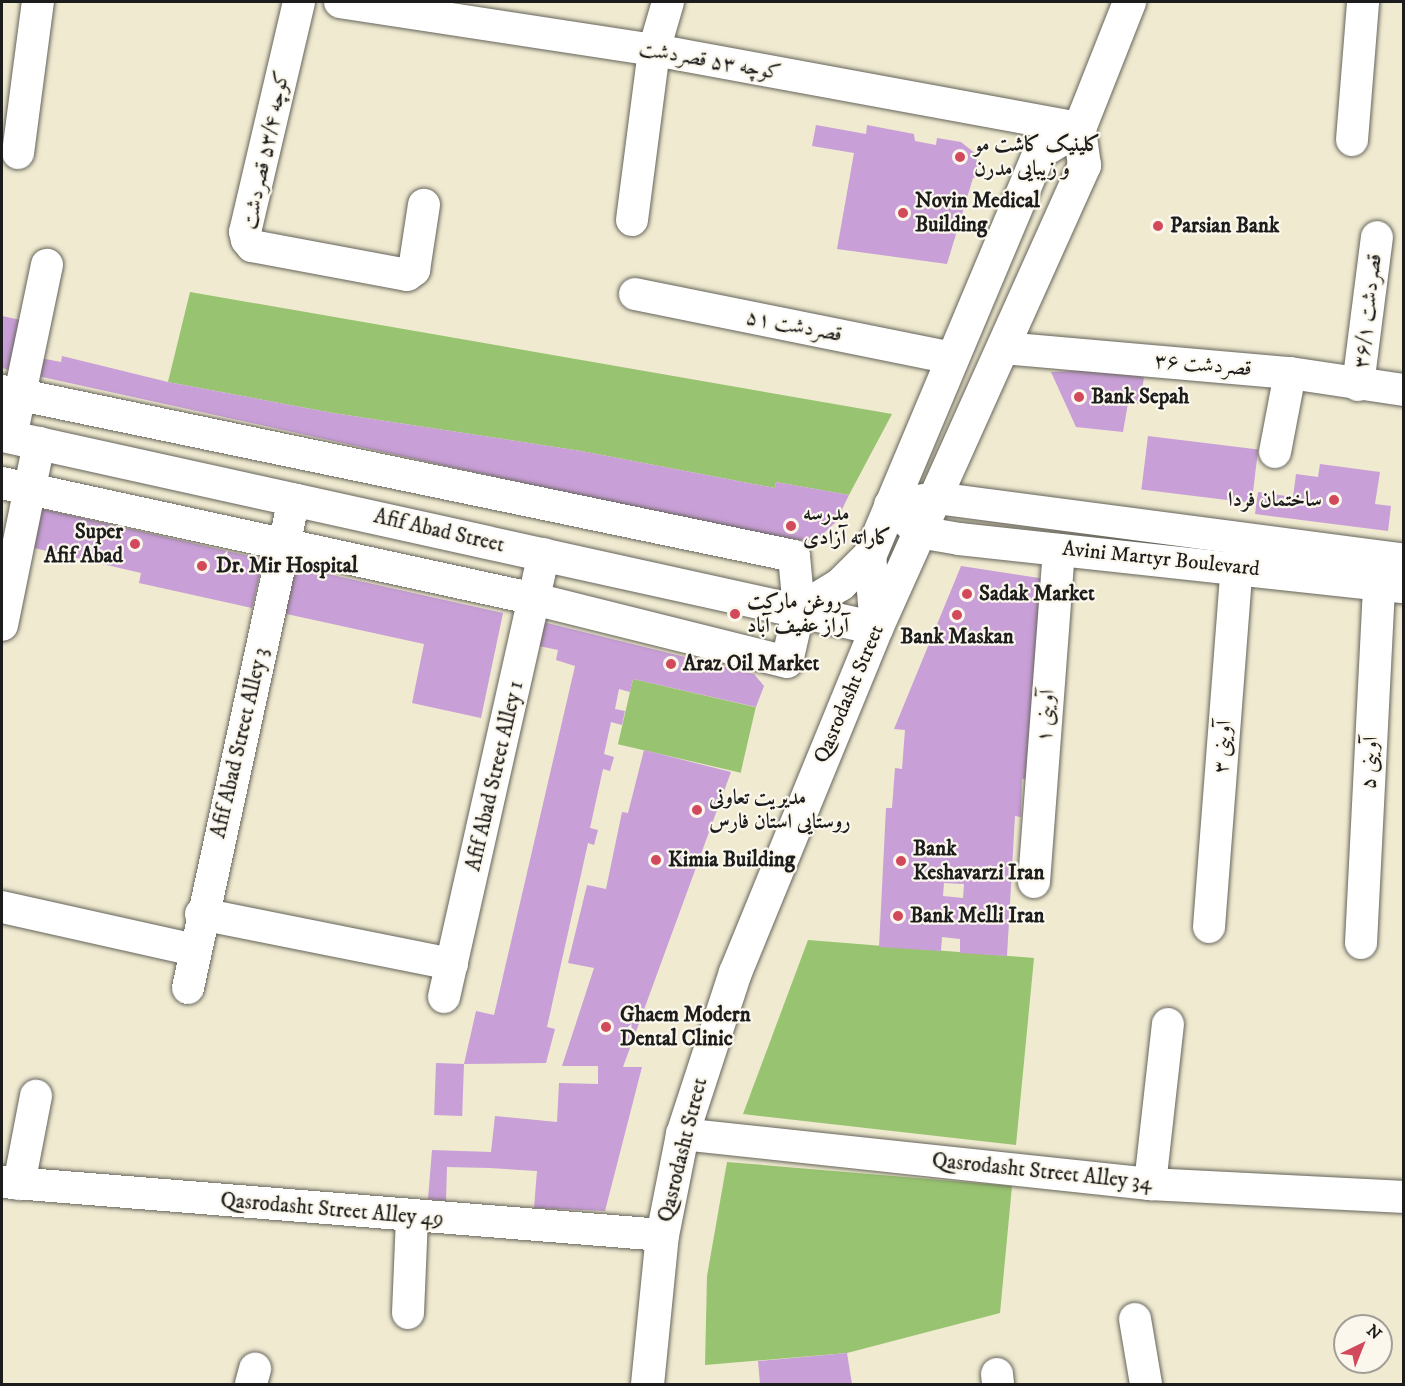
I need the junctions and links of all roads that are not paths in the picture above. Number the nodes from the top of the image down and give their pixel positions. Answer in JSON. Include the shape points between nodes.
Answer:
{"nodes":[{"id":1,"x":38,"y":2,"type":"edge"},
{"id":2,"x":299,"y":2,"type":"edge"},
{"id":3,"x":340,"y":2,"type":"edge"},
{"id":4,"x":668,"y":2,"type":"edge"},
{"id":5,"x":1129,"y":2,"type":"edge"},
{"id":6,"x":1363,"y":2,"type":"edge"},
{"id":7,"x":654,"y":50,"type":"junction"},
{"id":8,"x":1079,"y":128,"type":"junction"},
{"id":9,"x":1352,"y":140,"type":"dead end"},
{"id":10,"x":18,"y":153,"type":"dead end"},
{"id":11,"x":424,"y":205,"type":"dead end"},
{"id":12,"x":632,"y":220,"type":"dead end"},
{"id":13,"x":1377,"y":237,"type":"dead end"},
{"id":14,"x":47,"y":265,"type":"dead end"},
{"id":15,"x":635,"y":294,"type":"dead end"},
{"id":16,"x":1002,"y":348,"type":"junction"},
{"id":17,"x":953,"y":358,"type":"junction"},
{"id":18,"x":1290,"y":373,"type":"junction"},
{"id":19,"x":1358,"y":385,"type":"junction"},
{"id":20,"x":1404,"y":390,"type":"edge"},
{"id":21,"x":11,"y":394,"type":"edge"},
{"id":22,"x":17,"y":438,"type":"edge"},
{"id":23,"x":1275,"y":452,"type":"dead end"},
{"id":24,"x":16,"y":486,"type":"edge"},
{"id":25,"x":294,"y":498,"type":"junction"},
{"id":26,"x":936,"y":498,"type":"junction"},
{"id":27,"x":890,"y":505,"type":"junction"},
{"id":28,"x":919,"y":532,"type":"junction"},
{"id":29,"x":284,"y":545,"type":"junction"},
{"id":30,"x":1059,"y":550,"type":"junction"},
{"id":31,"x":544,"y":554,"type":"junction"},
{"id":32,"x":870,"y":554,"type":"junction"},
{"id":33,"x":1404,"y":560,"type":"edge"},
{"id":34,"x":1237,"y":566,"type":"junction"},
{"id":35,"x":1391,"y":585,"type":"edge"},
{"id":36,"x":535,"y":599,"type":"junction"},
{"id":37,"x":799,"y":609,"type":"junction"},
{"id":38,"x":2,"y":625,"type":"edge"},
{"id":39,"x":876,"y":628,"type":"junction"},
{"id":40,"x":1034,"y":882,"type":"dead end"},
{"id":41,"x":2,"y":907,"type":"edge"},
{"id":42,"x":201,"y":914,"type":"junction"},
{"id":43,"x":1209,"y":927,"type":"dead end"},
{"id":44,"x":1361,"y":943,"type":"dead end"},
{"id":45,"x":195,"y":950,"type":"junction"},
{"id":46,"x":452,"y":964,"type":"junction"},
{"id":47,"x":188,"y":988,"type":"dead end"},
{"id":48,"x":444,"y":997,"type":"dead end"},
{"id":49,"x":1168,"y":1024,"type":"dead end"},
{"id":50,"x":36,"y":1096,"type":"dead end"},
{"id":51,"x":682,"y":1134,"type":"junction"},
{"id":52,"x":10,"y":1183,"type":"edge"},
{"id":53,"x":1150,"y":1184,"type":"junction"},
{"id":54,"x":1404,"y":1197,"type":"edge"},
{"id":55,"x":412,"y":1217,"type":"junction"},
{"id":56,"x":662,"y":1235,"type":"junction"},
{"id":57,"x":408,"y":1313,"type":"dead end"},
{"id":58,"x":1135,"y":1319,"type":"dead end"},
{"id":59,"x":647,"y":1384,"type":"edge"},
{"id":60,"x":1146,"y":1384,"type":"edge"}],
"edges":[{"from":1,"to":10,"type":"street"},
{"from":2,"to":11,"type":"street","name":"کوچه ۵۳/۴ قصردشت","via":[[245,232],[247,240],[252,246],[407,275],[414,270]]},
{"from":3,"to":7,"type":"street","name":"کوچه ۵۳ قصردشت"},
{"from":4,"to":7,"type":"street"},
{"from":5,"to":8,"type":"main road","name":"Qasrodasht Street"},
{"from":6,"to":9,"type":"street"},
{"from":7,"to":8,"type":"street","name":"کوچه ۵۳ قصردشت"},
{"from":7,"to":12,"type":"street"},
{"from":8,"to":16,"type":"main road","name":"Qasrodasht Street","via":[[1084,165]]},
{"from":8,"to":17,"type":"main road","via":[[1039,152]]},
{"from":13,"to":19,"type":"street","name":"۳۶/۱ قصردشت"},
{"from":14,"to":21,"type":"street"},
{"from":15,"to":17,"type":"street","name":"۵۱ قصردشت"},
{"from":16,"to":18,"type":"street","name":"۳۶ قصردشت"},
{"from":16,"to":26,"type":"main road","name":"Qasrodasht Street"},
{"from":17,"to":27,"type":"main road"},
{"from":18,"to":19,"type":"street","name":"۳۶ قصردشت"},
{"from":18,"to":23,"type":"street"},
{"from":19,"to":20,"type":"street","name":"۳۶ قصردشت"},
{"from":21,"to":22,"type":"street"},
{"from":21,"to":37,"type":"street","via":[[794,556]]},
{"from":22,"to":24,"type":"street"},
{"from":22,"to":25,"type":"main road","name":"Afif Abad Street"},
{"from":24,"to":29,"type":"street"},
{"from":24,"to":38,"type":"street"},
{"from":25,"to":29,"type":"street","name":"Afif Abad Street Alley 3"},
{"from":25,"to":31,"type":"main road","name":"Afif Abad Street"},
{"from":26,"to":27,"type":"street","name":"Avini Martyr Boulevard"},
{"from":26,"to":28,"type":"main road","name":"Qasrodasht Street"},
{"from":26,"to":33,"type":"street","name":"Avini Martyr Boulevard"},
{"from":27,"to":28,"type":"street"},
{"from":27,"to":32,"type":"main road"},
{"from":28,"to":30,"type":"street","name":"Avini Martyr Boulevard"},
{"from":28,"to":39,"type":"main road","name":"Qasrodasht Street"},
{"from":29,"to":36,"type":"street"},
{"from":29,"to":42,"type":"street","name":"Afif Abad Street Alley 3"},
{"from":30,"to":34,"type":"street","name":"Avini Martyr Boulevard"},
{"from":30,"to":40,"type":"street","name":"۱ آوینی"},
{"from":31,"to":36,"type":"street","name":"Afif Abad Street Alley 1"},
{"from":31,"to":37,"type":"main road","name":"Afif Abad Street"},
{"from":32,"to":37,"type":"main road","via":[[840,584]]},
{"from":32,"to":39,"type":"street"},
{"from":34,"to":35,"type":"street","name":"Avini Martyr Boulevard"},
{"from":34,"to":43,"type":"street","name":"۳ آوینی"},
{"from":35,"to":44,"type":"street","name":"۵ آوینی"},
{"from":36,"to":37,"type":"street","via":[[787,662]]},
{"from":36,"to":46,"type":"street","name":"Afif Abad Street Alley 1"},
{"from":37,"to":39,"type":"main road","name":"Afif Abad Street"},
{"from":39,"to":51,"type":"main road","name":"Qasrodasht Street","via":[[735,972]]},
{"from":41,"to":45,"type":"street"},
{"from":42,"to":45,"type":"street","name":"Afif Abad Street Alley 3"},
{"from":42,"to":46,"type":"street"},
{"from":45,"to":47,"type":"street","name":"Afif Abad Street Alley 3"},
{"from":46,"to":48,"type":"street","name":"Afif Abad Street Alley 1"},
{"from":49,"to":53,"type":"street"},
{"from":50,"to":52,"type":"street"},
{"from":51,"to":53,"type":"street","name":"Qasrodasht Street Alley 34"},
{"from":51,"to":56,"type":"main road","name":"Qasrodasht Street"},
{"from":52,"to":55,"type":"street","name":"Qasrodasht Street Alley 49"},
{"from":53,"to":54,"type":"street","name":"Qasrodasht Street Alley 34"},
{"from":55,"to":56,"type":"street","name":"Qasrodasht Street Alley 49"},
{"from":55,"to":57,"type":"street"},
{"from":56,"to":59,"type":"main road","name":"Qasrodasht Street"},
{"from":58,"to":60,"type":"street"}]}
